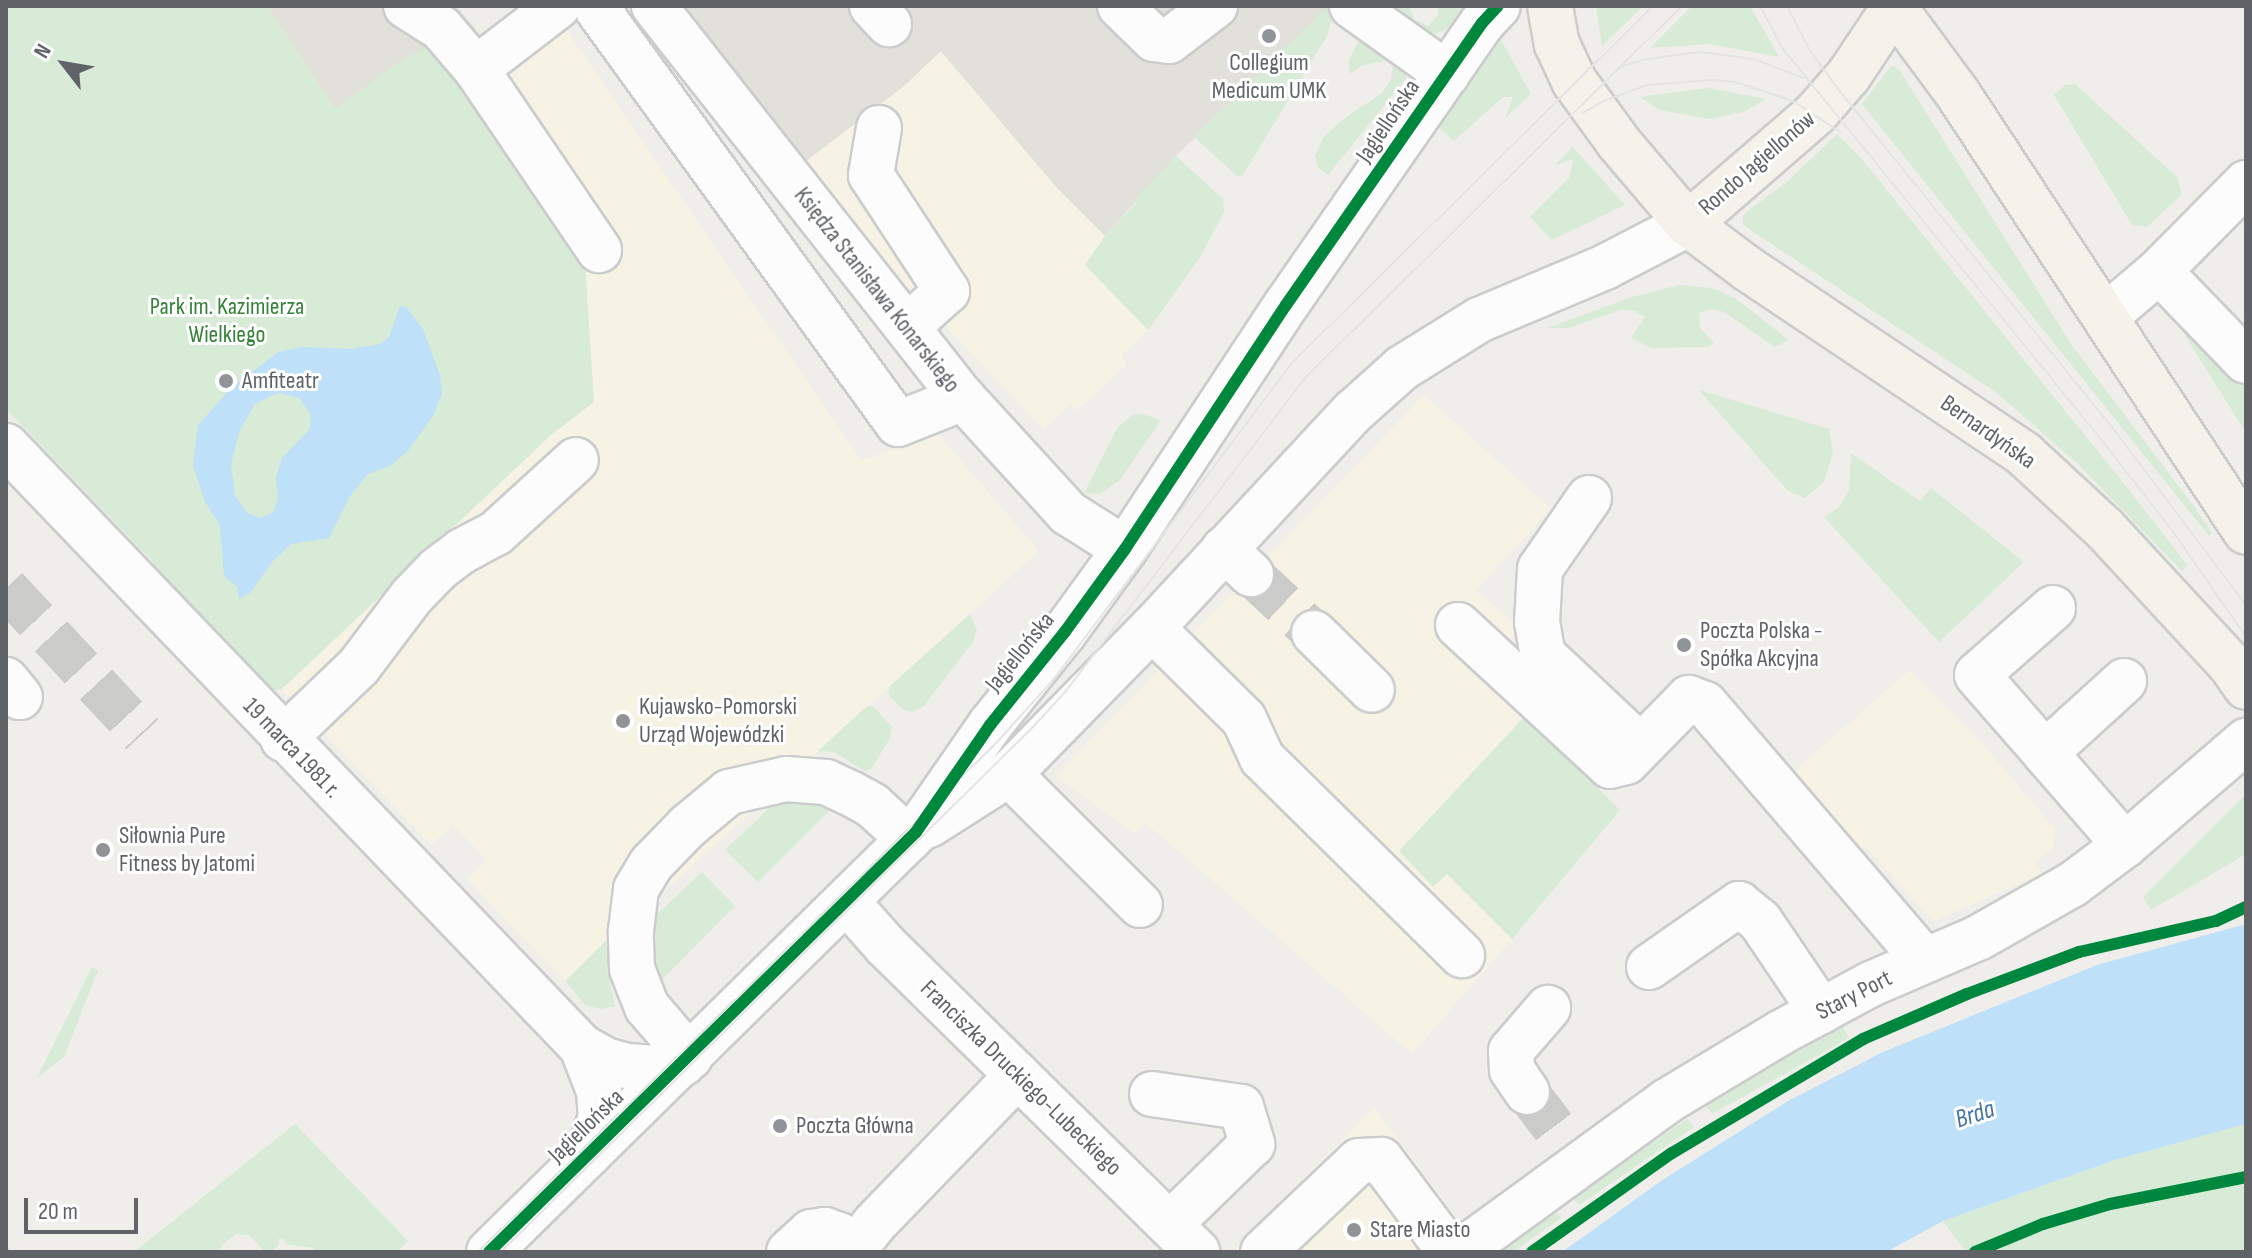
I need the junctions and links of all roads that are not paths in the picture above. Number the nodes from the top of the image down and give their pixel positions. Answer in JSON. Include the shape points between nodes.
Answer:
{"nodes":[{"id":1,"x":406,"y":6,"type":"edge"},
{"id":2,"x":558,"y":6,"type":"edge"},
{"id":3,"x":603,"y":6,"type":"edge"},
{"id":4,"x":654,"y":6,"type":"edge"},
{"id":5,"x":1120,"y":6,"type":"edge"},
{"id":6,"x":1215,"y":6,"type":"edge"},
{"id":7,"x":1352,"y":6,"type":"edge"},
{"id":8,"x":1498,"y":6,"type":"edge"},
{"id":9,"x":1550,"y":6,"type":"edge"},
{"id":10,"x":1894,"y":6,"type":"edge"},
{"id":11,"x":476,"y":69,"type":"junction"},
{"id":12,"x":1447,"y":74,"type":"junction"},
{"id":13,"x":879,"y":128,"type":"dead end"},
{"id":14,"x":2246,"y":183,"type":"edge"},
{"id":15,"x":1688,"y":224,"type":"junction"},
{"id":16,"x":599,"y":250,"type":"dead end"},
{"id":17,"x":2159,"y":271,"type":"junction"},
{"id":18,"x":2106,"y":316,"type":"junction"},
{"id":19,"x":907,"y":327,"type":"junction"},
{"id":20,"x":2246,"y":361,"type":"edge"},
{"id":21,"x":963,"y":398,"type":"junction"},
{"id":22,"x":6,"y":446,"type":"edge"},
{"id":23,"x":576,"y":460,"type":"dead end"},
{"id":24,"x":1589,"y":498,"type":"dead end"},
{"id":25,"x":2246,"y":532,"type":"edge"},
{"id":26,"x":1125,"y":549,"type":"junction"},
{"id":27,"x":2053,"y":608,"type":"dead end"},
{"id":28,"x":1458,"y":625,"type":"dead end"},
{"id":29,"x":1152,"y":628,"type":"junction"},
{"id":30,"x":1314,"y":633,"type":"tunnel mouth"},
{"id":31,"x":2124,"y":681,"type":"dead end"},
{"id":32,"x":2246,"y":687,"type":"edge"},
{"id":33,"x":1372,"y":690,"type":"dead end"},
{"id":34,"x":283,"y":739,"type":"junction"},
{"id":35,"x":2246,"y":741,"type":"edge"},
{"id":36,"x":1641,"y":747,"type":"junction"},
{"id":37,"x":2045,"y":753,"type":"junction"},
{"id":38,"x":1009,"y":774,"type":"junction"},
{"id":39,"x":913,"y":836,"type":"junction"},
{"id":40,"x":2125,"y":845,"type":"junction"},
{"id":41,"x":847,"y":902,"type":"junction"},
{"id":42,"x":1140,"y":905,"type":"dead end"},
{"id":43,"x":1462,"y":955,"type":"dead end"},
{"id":44,"x":1925,"y":961,"type":"junction"},
{"id":45,"x":1649,"y":967,"type":"dead end"},
{"id":46,"x":1548,"y":1008,"type":"dead end"},
{"id":47,"x":1821,"y":1011,"type":"junction"},
{"id":48,"x":582,"y":1047,"type":"junction"},
{"id":49,"x":687,"y":1060,"type":"junction"},
{"id":50,"x":1018,"y":1075,"type":"junction"},
{"id":51,"x":1527,"y":1092,"type":"tunnel mouth"},
{"id":52,"x":1152,"y":1094,"type":"dead end"},
{"id":53,"x":588,"y":1155,"type":"junction"},
{"id":54,"x":1184,"y":1238,"type":"edge"},
{"id":55,"x":498,"y":1249,"type":"edge"},
{"id":56,"x":853,"y":1251,"type":"edge"},
{"id":57,"x":789,"y":1252,"type":"edge"},
{"id":58,"x":1263,"y":1252,"type":"edge"},
{"id":59,"x":1450,"y":1252,"type":"edge"},
{"id":60,"x":1460,"y":1252,"type":"edge"}],
"edges":[{"from":1,"to":11,"type":"street","via":[[441,28]]},
{"from":2,"to":11,"type":"street"},
{"from":3,"to":21,"type":"street","via":[[598,10],[898,424]]},
{"from":4,"to":19,"type":"street","name":"Księdza Stanisława Konarskiego"},
{"from":5,"to":6,"type":"street","via":[[1154,39],[1169,41]]},
{"from":7,"to":12,"type":"street"},
{"from":8,"to":12,"type":"street","name":"Jagiellońska"},
{"from":9,"to":15,"type":"main road","name":"Rondo Jagiellonów","via":[[1557,44],[1574,81]]},
{"from":10,"to":15,"type":"main road","name":"Rondo Jagiellonów","via":[[1849,75],[1816,113]]},
{"from":10,"to":18,"type":"main road"},
{"from":11,"to":16,"type":"street"},
{"from":12,"to":26,"type":"street","name":"Jagiellońska"},
{"from":13,"to":19,"type":"street","via":[[871,175],[947,291]]},
{"from":14,"to":17,"type":"street"},
{"from":15,"to":29,"type":"street","name":"Jagiellońska","via":[[1605,267],[1479,320],[1402,368],[1354,411],[1238,561]]},
{"from":15,"to":32,"type":"main road","name":"Bernardyńska","via":[[2024,454],[2104,528]]},
{"from":17,"to":18,"type":"street"},
{"from":17,"to":20,"type":"street"},
{"from":18,"to":25,"type":"main road"},
{"from":19,"to":21,"type":"street","name":"Księdza Stanisława Konarskiego"},
{"from":21,"to":26,"type":"street","name":"Księdza Stanisława Konarskiego","via":[[1068,513]]},
{"from":22,"to":34,"type":"street","name":"19 marca 1981 r."},
{"from":23,"to":34,"type":"street","via":[[496,533],[438,569],[359,666]]},
{"from":24,"to":36,"type":"street","via":[[1540,569],[1537,622],[1543,655]]},
{"from":26,"to":39,"type":"street","name":"Jagiellońska","via":[[990,725]]},
{"from":27,"to":37,"type":"street","via":[[1977,675]]},
{"from":28,"to":36,"type":"street","via":[[1610,766],[1626,762]]},
{"from":29,"to":38,"type":"street","name":"Jagiellońska"},
{"from":29,"to":43,"type":"street","via":[[1244,719],[1262,758]]},
{"from":30,"to":33,"type":"street"},
{"from":31,"to":37,"type":"street"},
{"from":34,"to":48,"type":"street","name":"19 marca 1981 r."},
{"from":35,"to":40,"type":"street","name":"Stary Port"},
{"from":36,"to":44,"type":"street","via":[[1689,698],[1705,704]]},
{"from":37,"to":40,"type":"street"},
{"from":38,"to":39,"type":"street","name":"Jagiellońska"},
{"from":38,"to":42,"type":"street"},
{"from":39,"to":41,"type":"street","name":"Jagiellońska"},
{"from":39,"to":49,"type":"street","via":[[873,806],[826,782],[786,779],[729,792],[688,826],[651,864],[636,889],[631,931],[632,969],[647,1007]]},
{"from":40,"to":44,"type":"street","name":"Stary Port","via":[[2073,884],[1978,938]]},
{"from":41,"to":49,"type":"street","name":"Jagiellońska"},
{"from":41,"to":50,"type":"street","name":"Franciszka Druckiego-Lubeckiego"},
{"from":44,"to":47,"type":"street","name":"Stary Port"},
{"from":45,"to":47,"type":"street","via":[[1739,904],[1760,921]]},
{"from":46,"to":51,"type":"street","via":[[1511,1051],[1512,1070]]},
{"from":47,"to":60,"type":"street","name":"Stary Port","via":[[1575,1154]]},
{"from":48,"to":49,"type":"street","name":"19 marca 1981 r.","via":[[627,1066],[655,1068]]},
{"from":48,"to":53,"type":"street","name":"19 marca 1981 r.","via":[[596,1082],[601,1117]]},
{"from":49,"to":53,"type":"street","name":"Jagiellońska"},
{"from":50,"to":54,"type":"street","name":"Franciszka Druckiego-Lubeckiego"},
{"from":50,"to":56,"type":"street"},
{"from":52,"to":54,"type":"street","via":[[1241,1107],[1252,1144]]},
{"from":53,"to":55,"type":"street","name":"Jagiellońska"},
{"from":56,"to":57,"type":"street","via":[[839,1235],[825,1230],[811,1232]]},
{"from":58,"to":59,"type":"street","via":[[1359,1161],[1381,1160]]}]}
